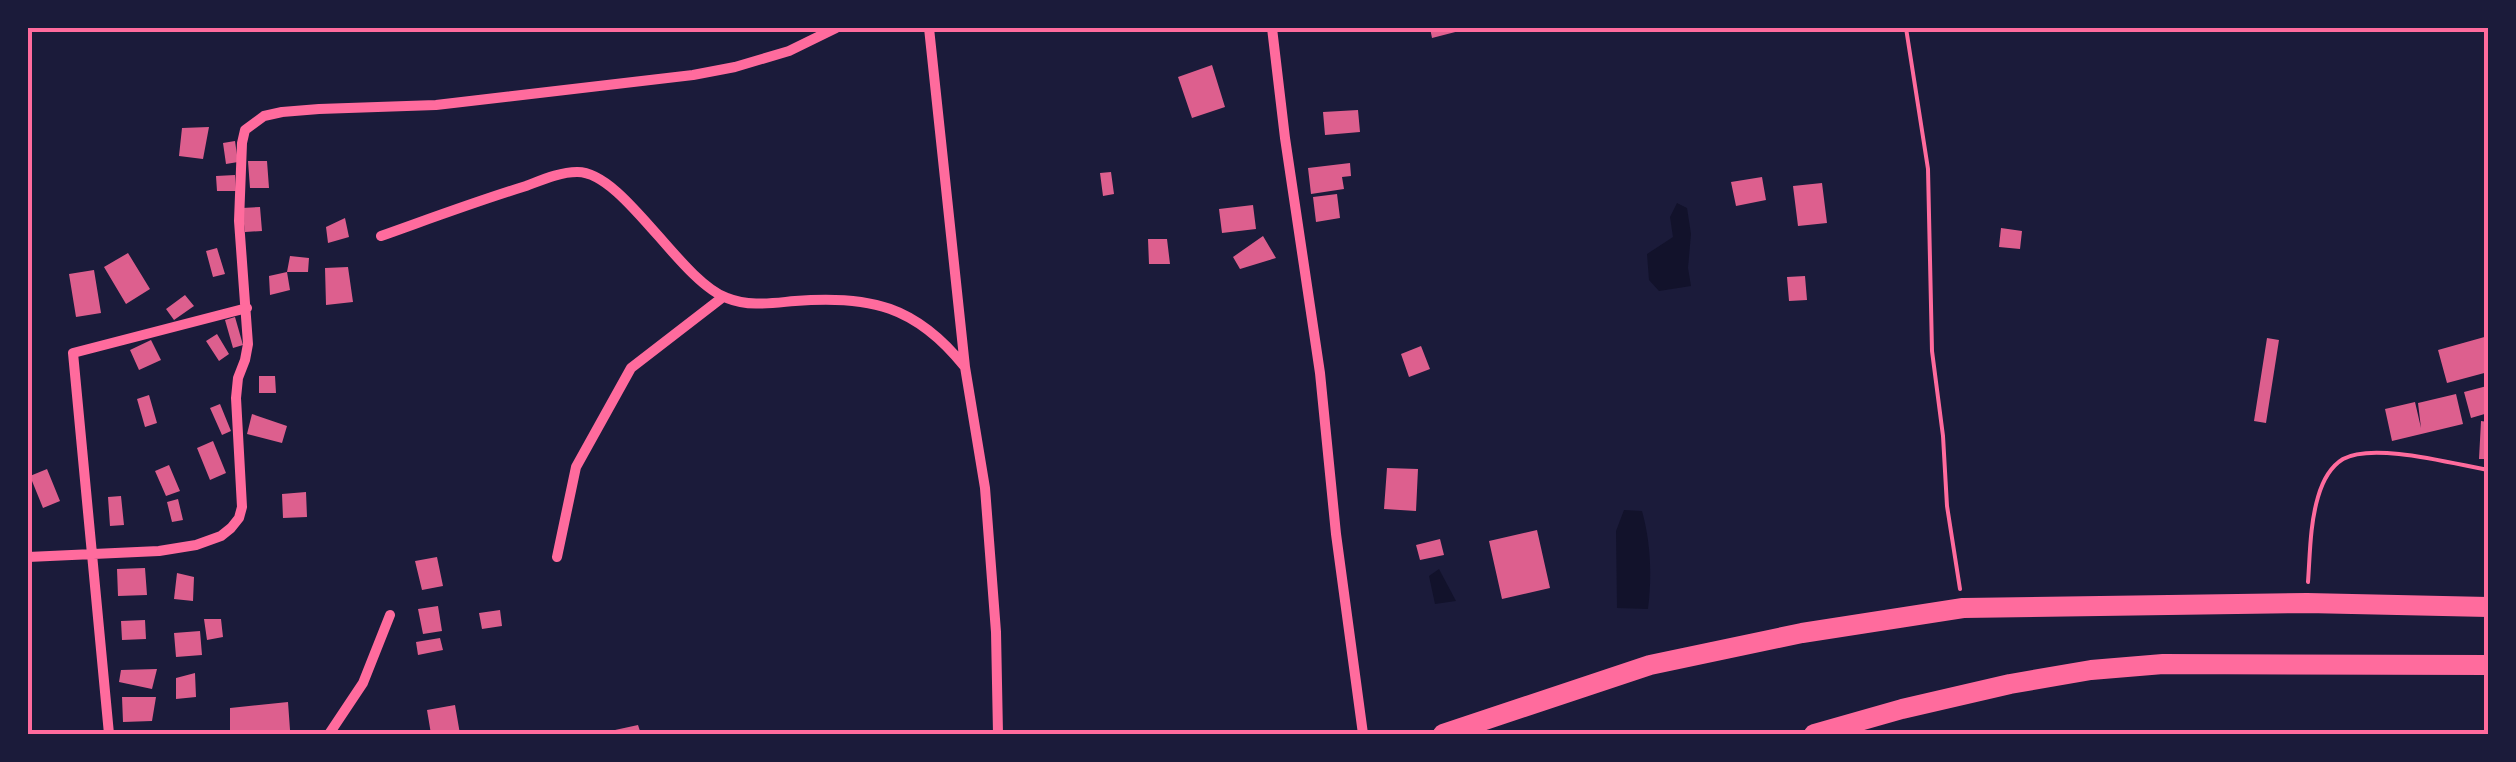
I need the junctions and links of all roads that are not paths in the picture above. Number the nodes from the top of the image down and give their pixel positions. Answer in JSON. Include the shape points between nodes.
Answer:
{"nodes":[{"id":1,"x":836,"y":28,"type":"edge"},
{"id":2,"x":929,"y":28,"type":"edge"},
{"id":3,"x":1272,"y":28,"type":"edge"},
{"id":4,"x":381,"y":236,"type":"dead end"},
{"id":5,"x":723,"y":297,"type":"junction"},
{"id":6,"x":246,"y":308,"type":"junction"},
{"id":7,"x":965,"y":367,"type":"junction"},
{"id":8,"x":91,"y":553,"type":"junction"},
{"id":9,"x":28,"y":557,"type":"edge"},
{"id":10,"x":557,"y":557,"type":"dead end"},
{"id":11,"x":2488,"y":607,"type":"edge"},
{"id":12,"x":390,"y":615,"type":"dead end"},
{"id":13,"x":2488,"y":665,"type":"edge"},
{"id":14,"x":109,"y":734,"type":"edge"},
{"id":15,"x":329,"y":734,"type":"edge"},
{"id":16,"x":998,"y":734,"type":"edge"},
{"id":17,"x":1363,"y":734,"type":"edge"},
{"id":18,"x":1444,"y":734,"type":"edge"},
{"id":19,"x":1814,"y":734,"type":"edge"}],
"edges":[{"from":1,"to":6,"type":"street","via":[[789,51],[692,75],[436,106],[264,116],[245,130],[242,143]]},
{"from":2,"to":7,"type":"street"},
{"from":3,"to":17,"type":"street"},
{"from":4,"to":5,"type":"street","via":[[579,172],[635,208],[704,285]]},
{"from":5,"to":7,"type":"street","via":[[743,303],[879,304],[927,327]]},
{"from":5,"to":10,"type":"street","via":[[631,368],[576,466]]},
{"from":6,"to":8,"type":"street","via":[[248,351],[236,398],[239,518],[221,536],[196,545]]},
{"from":6,"to":8,"type":"street","via":[[72,353]]},
{"from":7,"to":16,"type":"street","via":[[985,488]]},
{"from":8,"to":9,"type":"street"},
{"from":8,"to":14,"type":"street"},
{"from":11,"to":18,"type":"highway","via":[[1963,608],[1650,665]]},
{"from":12,"to":15,"type":"street","via":[[364,683]]},
{"from":13,"to":19,"type":"highway","via":[[2163,664],[2092,670]]}]}
